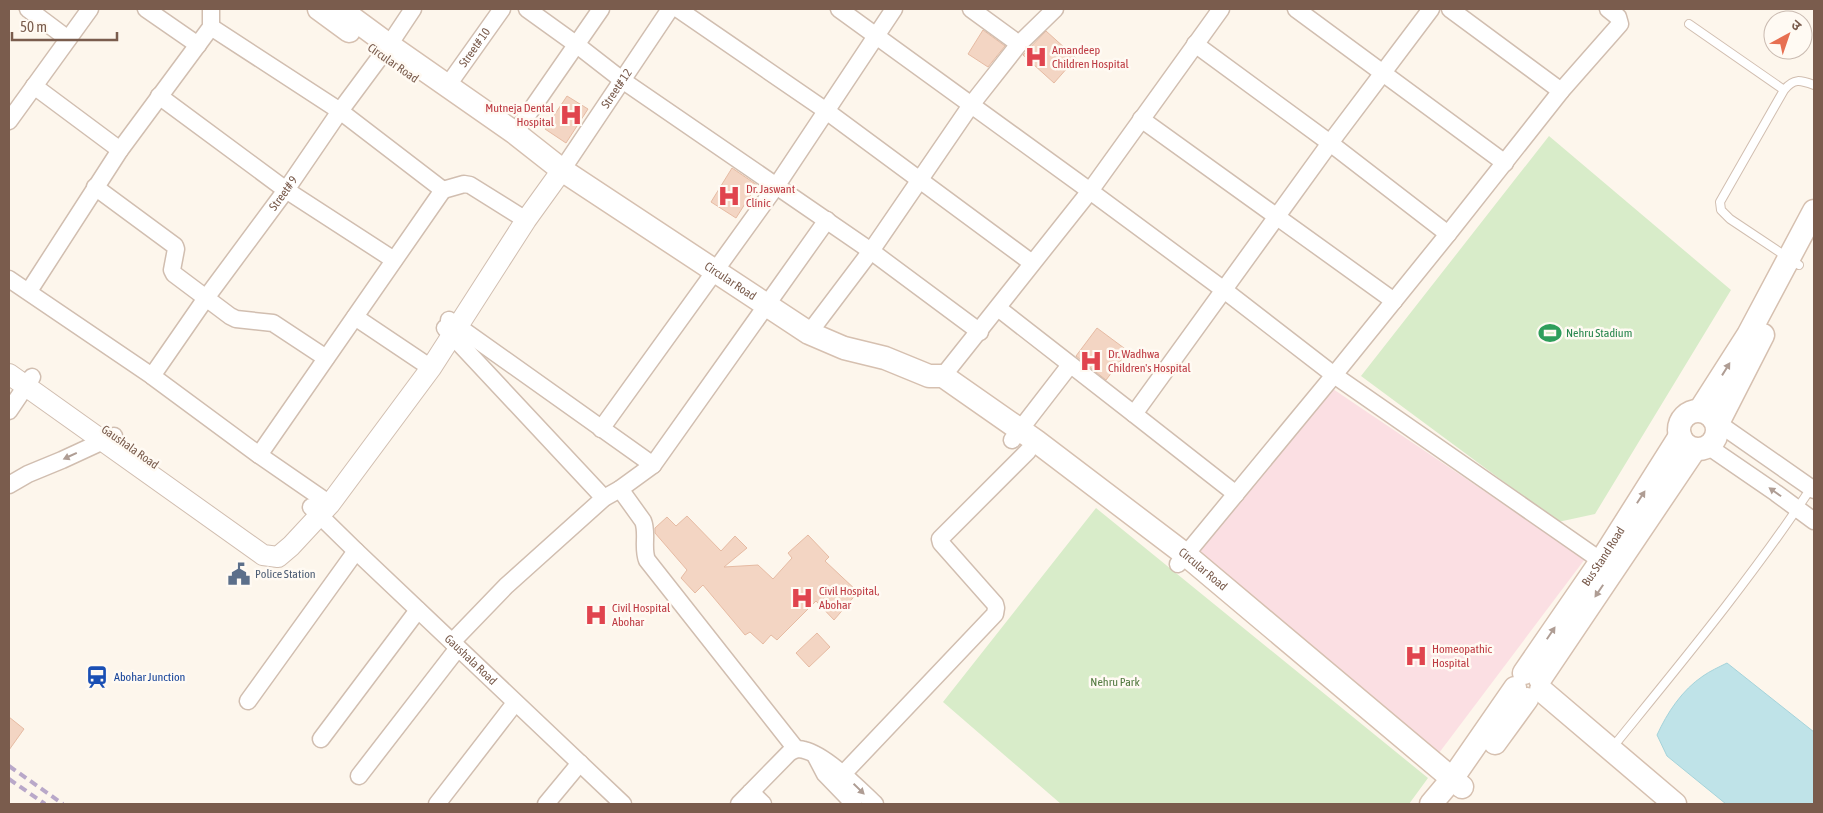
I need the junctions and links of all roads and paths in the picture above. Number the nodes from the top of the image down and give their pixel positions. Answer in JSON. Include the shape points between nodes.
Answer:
{"nodes":[{"id":1,"x":28,"y":9,"type":"edge"},
{"id":2,"x":90,"y":9,"type":"edge"},
{"id":3,"x":146,"y":9,"type":"edge"},
{"id":4,"x":211,"y":9,"type":"edge"},
{"id":5,"x":319,"y":9,"type":"edge"},
{"id":6,"x":340,"y":9,"type":"edge"},
{"id":7,"x":413,"y":9,"type":"edge"},
{"id":8,"x":502,"y":9,"type":"edge"},
{"id":9,"x":527,"y":9,"type":"edge"},
{"id":10,"x":602,"y":9,"type":"edge"},
{"id":11,"x":670,"y":9,"type":"edge"},
{"id":12,"x":678,"y":9,"type":"edge"},
{"id":13,"x":839,"y":9,"type":"edge"},
{"id":14,"x":894,"y":9,"type":"edge"},
{"id":15,"x":972,"y":9,"type":"edge"},
{"id":16,"x":1055,"y":9,"type":"edge"},
{"id":17,"x":1221,"y":9,"type":"edge"},
{"id":18,"x":1296,"y":9,"type":"edge"},
{"id":19,"x":1431,"y":9,"type":"edge"},
{"id":20,"x":1450,"y":9,"type":"edge"},
{"id":21,"x":1608,"y":9,"type":"edge"},
{"id":22,"x":1689,"y":24,"type":"dead end"},
{"id":23,"x":211,"y":26,"type":"junction"},
{"id":24,"x":876,"y":35,"type":"junction"},
{"id":25,"x":68,"y":39,"type":"junction"},
{"id":26,"x":1019,"y":44,"type":"junction"},
{"id":27,"x":1195,"y":44,"type":"junction"},
{"id":28,"x":198,"y":45,"type":"junction"},
{"id":29,"x":578,"y":45,"type":"junction"},
{"id":30,"x":385,"y":50,"type":"junction"},
{"id":31,"x":1382,"y":73,"type":"junction"},
{"id":32,"x":622,"y":80,"type":"junction"},
{"id":33,"x":1814,"y":84,"type":"edge"},
{"id":34,"x":448,"y":85,"type":"junction"},
{"id":35,"x":34,"y":86,"type":"junction"},
{"id":36,"x":1784,"y":90,"type":"junction"},
{"id":37,"x":1561,"y":91,"type":"junction"},
{"id":38,"x":160,"y":96,"type":"junction"},
{"id":39,"x":972,"y":105,"type":"junction"},
{"id":40,"x":825,"y":110,"type":"junction"},
{"id":41,"x":340,"y":111,"type":"junction"},
{"id":42,"x":1141,"y":119,"type":"junction"},
{"id":43,"x":9,"y":121,"type":"edge"},
{"id":44,"x":515,"y":133,"type":"junction"},
{"id":45,"x":1330,"y":143,"type":"junction"},
{"id":46,"x":120,"y":150,"type":"junction"},
{"id":47,"x":554,"y":163,"type":"junction"},
{"id":48,"x":1505,"y":163,"type":"junction"},
{"id":49,"x":921,"y":180,"type":"junction"},
{"id":50,"x":777,"y":185,"type":"junction"},
{"id":51,"x":95,"y":187,"type":"junction"},
{"id":52,"x":286,"y":190,"type":"junction"},
{"id":53,"x":443,"y":190,"type":"junction"},
{"id":54,"x":1090,"y":191,"type":"junction"},
{"id":55,"x":1814,"y":211,"type":"edge"},
{"id":56,"x":522,"y":217,"type":"junction"},
{"id":57,"x":1276,"y":217,"type":"junction"},
{"id":58,"x":827,"y":220,"type":"junction"},
{"id":59,"x":1448,"y":234,"type":"junction"},
{"id":60,"x":1814,"y":239,"type":"edge"},
{"id":61,"x":871,"y":251,"type":"junction"},
{"id":62,"x":394,"y":260,"type":"junction"},
{"id":63,"x":1793,"y":262,"type":"junction"},
{"id":64,"x":1032,"y":264,"type":"junction"},
{"id":65,"x":716,"y":271,"type":"junction"},
{"id":66,"x":9,"y":279,"type":"edge"},
{"id":67,"x":1224,"y":290,"type":"junction"},
{"id":68,"x":29,"y":291,"type":"junction"},
{"id":69,"x":206,"y":298,"type":"junction"},
{"id":70,"x":1394,"y":301,"type":"junction"},
{"id":71,"x":768,"y":305,"type":"junction"},
{"id":72,"x":998,"y":308,"type":"junction"},
{"id":73,"x":355,"y":316,"type":"junction"},
{"id":74,"x":451,"y":327,"type":"junction"},
{"id":75,"x":980,"y":332,"type":"junction"},
{"id":76,"x":809,"y":333,"type":"junction"},
{"id":77,"x":326,"y":358,"type":"junction"},
{"id":78,"x":9,"y":360,"type":"edge"},
{"id":79,"x":426,"y":364,"type":"junction"},
{"id":80,"x":1070,"y":365,"type":"junction"},
{"id":81,"x":9,"y":374,"type":"edge"},
{"id":82,"x":1334,"y":375,"type":"junction"},
{"id":83,"x":152,"y":376,"type":"junction"},
{"id":84,"x":936,"y":376,"type":"junction"},
{"id":85,"x":29,"y":381,"type":"junction"},
{"id":86,"x":9,"y":411,"type":"edge"},
{"id":87,"x":1134,"y":414,"type":"junction"},
{"id":88,"x":1709,"y":417,"type":"junction"},
{"id":89,"x":601,"y":429,"type":"junction"},
{"id":90,"x":109,"y":438,"type":"junction"},
{"id":91,"x":1020,"y":440,"type":"junction"},
{"id":92,"x":1695,"y":444,"type":"junction"},
{"id":93,"x":259,"y":455,"type":"junction"},
{"id":94,"x":654,"y":465,"type":"junction"},
{"id":95,"x":9,"y":485,"type":"edge"},
{"id":96,"x":620,"y":489,"type":"junction"},
{"id":97,"x":1813,"y":489,"type":"edge"},
{"id":98,"x":1236,"y":494,"type":"junction"},
{"id":99,"x":604,"y":498,"type":"junction"},
{"id":100,"x":320,"y":506,"type":"junction"},
{"id":101,"x":1798,"y":509,"type":"junction"},
{"id":102,"x":1814,"y":521,"type":"edge"},
{"id":103,"x":356,"y":551,"type":"junction"},
{"id":104,"x":1182,"y":559,"type":"junction"},
{"id":105,"x":1607,"y":566,"type":"junction"},
{"id":106,"x":418,"y":610,"type":"junction"},
{"id":107,"x":455,"y":645,"type":"junction"},
{"id":108,"x":1530,"y":688,"type":"junction"},
{"id":109,"x":248,"y":701,"type":"dead end"},
{"id":110,"x":515,"y":703,"type":"junction"},
{"id":111,"x":321,"y":739,"type":"dead end"},
{"id":112,"x":796,"y":749,"type":"junction"},
{"id":113,"x":1610,"y":750,"type":"junction"},
{"id":114,"x":815,"y":755,"type":"junction"},
{"id":115,"x":580,"y":763,"type":"junction"},
{"id":116,"x":843,"y":774,"type":"junction"},
{"id":117,"x":359,"y":776,"type":"dead end"},
{"id":118,"x":751,"y":792,"type":"junction"},
{"id":119,"x":1449,"y":793,"type":"edge"},
{"id":120,"x":437,"y":804,"type":"edge"},
{"id":121,"x":546,"y":804,"type":"edge"},
{"id":122,"x":623,"y":804,"type":"edge"},
{"id":123,"x":739,"y":804,"type":"edge"},
{"id":124,"x":763,"y":804,"type":"edge"},
{"id":125,"x":854,"y":804,"type":"edge"},
{"id":126,"x":874,"y":804,"type":"edge"},
{"id":127,"x":1657,"y":804,"type":"edge"},
{"id":128,"x":1675,"y":804,"type":"edge"}],
"edges":[{"from":1,"to":25,"type":"street"},
{"from":2,"to":25,"type":"street"},
{"from":3,"to":28,"type":"street"},
{"from":4,"to":23,"type":"street"},
{"from":5,"to":30,"type":"main road","name":"Circular Road"},
{"from":6,"to":30,"type":"main road","name":"Circular Road"},
{"from":7,"to":30,"type":"street","name":"Street# 9"},
{"from":8,"to":34,"type":"street","name":"Street# 10"},
{"from":9,"to":29,"type":"street"},
{"from":10,"to":29,"type":"street"},
{"from":11,"to":32,"type":"street","name":"Street# 12"},
{"from":12,"to":40,"type":"street"},
{"from":13,"to":24,"type":"street"},
{"from":14,"to":24,"type":"street"},
{"from":15,"to":26,"type":"street"},
{"from":16,"to":26,"type":"street"},
{"from":17,"to":27,"type":"street"},
{"from":18,"to":31,"type":"street"},
{"from":19,"to":31,"type":"street"},
{"from":20,"to":37,"type":"street"},
{"from":21,"to":37,"type":"street","via":[[1618,17],[1620,24]]},
{"from":22,"to":36,"type":"lane"},
{"from":23,"to":28,"type":"street"},
{"from":23,"to":41,"type":"street"},
{"from":24,"to":39,"type":"street"},
{"from":24,"to":40,"type":"street"},
{"from":25,"to":35,"type":"street"},
{"from":26,"to":39,"type":"street"},
{"from":27,"to":42,"type":"street"},
{"from":27,"to":45,"type":"street"},
{"from":28,"to":38,"type":"street"},
{"from":29,"to":32,"type":"street"},
{"from":29,"to":44,"type":"street"},
{"from":30,"to":34,"type":"main road","name":"Circular Road"},
{"from":30,"to":41,"type":"street","name":"Street# 9"},
{"from":30,"to":47,"type":"main road","name":"Circular Road","via":[[508,143]]},
{"from":31,"to":45,"type":"street"},
{"from":31,"to":48,"type":"street"},
{"from":32,"to":47,"type":"street","name":"Street# 12"},
{"from":32,"to":50,"type":"street"},
{"from":33,"to":36,"type":"lane","via":[[1801,80],[1790,83]]},
{"from":34,"to":44,"type":"main road","name":"Circular Road"},
{"from":35,"to":43,"type":"street"},
{"from":35,"to":46,"type":"street"},
{"from":36,"to":63,"type":"lane","via":[[1720,202],[1721,210],[1730,219]]},
{"from":37,"to":48,"type":"street"},
{"from":38,"to":46,"type":"street"},
{"from":38,"to":52,"type":"street"},
{"from":39,"to":49,"type":"street"},
{"from":39,"to":54,"type":"street"},
{"from":40,"to":49,"type":"street"},
{"from":40,"to":50,"type":"street"},
{"from":41,"to":52,"type":"street","name":"Street# 9"},
{"from":41,"to":53,"type":"street"},
{"from":42,"to":54,"type":"street"},
{"from":42,"to":57,"type":"street"},
{"from":44,"to":47,"type":"main road","name":"Circular Road"},
{"from":45,"to":57,"type":"street"},
{"from":45,"to":59,"type":"street"},
{"from":46,"to":51,"type":"street"},
{"from":47,"to":56,"type":"street"},
{"from":47,"to":65,"type":"main road","name":"Circular Road"},
{"from":48,"to":59,"type":"street"},
{"from":49,"to":61,"type":"street"},
{"from":49,"to":64,"type":"street"},
{"from":50,"to":58,"type":"street"},
{"from":50,"to":65,"type":"street"},
{"from":51,"to":68,"type":"street"},
{"from":51,"to":69,"type":"street","via":[[175,246],[172,272]]},
{"from":52,"to":62,"type":"street"},
{"from":52,"to":69,"type":"street","name":"Street# 9"},
{"from":53,"to":56,"type":"street","via":[[470,185]]},
{"from":53,"to":62,"type":"street"},
{"from":54,"to":64,"type":"street"},
{"from":54,"to":67,"type":"street"},
{"from":55,"to":63,"type":"main road","name":"Bus Stand Road"},
{"from":56,"to":74,"type":"street"},
{"from":57,"to":67,"type":"street"},
{"from":57,"to":70,"type":"street"},
{"from":58,"to":61,"type":"street"},
{"from":58,"to":71,"type":"street"},
{"from":59,"to":70,"type":"street"},
{"from":60,"to":63,"type":"main road","name":"Bus Stand Road"},
{"from":61,"to":75,"type":"street"},
{"from":61,"to":76,"type":"street"},
{"from":62,"to":73,"type":"street"},
{"from":63,"to":88,"type":"main road","name":"Bus Stand Road","via":[[1748,335]]},
{"from":64,"to":72,"type":"street"},
{"from":65,"to":71,"type":"main road","name":"Circular Road"},
{"from":65,"to":89,"type":"street"},
{"from":66,"to":68,"type":"street"},
{"from":67,"to":82,"type":"street"},
{"from":67,"to":87,"type":"street"},
{"from":68,"to":83,"type":"street"},
{"from":69,"to":77,"type":"street","via":[[236,319],[273,323]]},
{"from":69,"to":83,"type":"street","name":"Street# 9"},
{"from":70,"to":82,"type":"street"},
{"from":71,"to":76,"type":"main road","name":"Circular Road"},
{"from":71,"to":94,"type":"street"},
{"from":72,"to":75,"type":"street"},
{"from":72,"to":80,"type":"street"},
{"from":73,"to":77,"type":"street"},
{"from":73,"to":79,"type":"street"},
{"from":74,"to":79,"type":"street"},
{"from":74,"to":89,"type":"street"},
{"from":74,"to":99,"type":"street"},
{"from":75,"to":84,"type":"street"},
{"from":76,"to":84,"type":"main road","name":"Circular Road","via":[[832,344]]},
{"from":77,"to":93,"type":"street"},
{"from":78,"to":85,"type":"street","name":"Gaushala Road"},
{"from":79,"to":100,"type":"street"},
{"from":80,"to":87,"type":"street"},
{"from":80,"to":91,"type":"street"},
{"from":81,"to":85,"type":"street","name":"Gaushala Road"},
{"from":82,"to":98,"type":"street"},
{"from":82,"to":105,"type":"street"},
{"from":83,"to":93,"type":"street"},
{"from":84,"to":91,"type":"main road","name":"Circular Road","via":[[937,386]]},
{"from":85,"to":86,"type":"street"},
{"from":85,"to":90,"type":"street","name":"Gaushala Road"},
{"from":87,"to":98,"type":"street"},
{"from":88,"to":92,"type":"main road","name":"Bus Stand Road","via":[[1714,443]]},
{"from":88,"to":92,"type":"main road","name":"Bus Stand Road","via":[[1694,411],[1683,418],[1680,424]]},
{"from":88,"to":97,"type":"street"},
{"from":89,"to":94,"type":"street"},
{"from":90,"to":95,"type":"street","one_way":true},
{"from":90,"to":100,"type":"street","name":"Gaushala Road","via":[[263,555],[278,557],[291,546]]},
{"from":91,"to":104,"type":"main road","name":"Circular Road"},
{"from":91,"to":116,"type":"street","via":[[940,539],[995,604],[995,614]]},
{"from":101,"to":92,"type":"street","one_way":true},
{"from":92,"to":105,"type":"main road","name":"Bus Stand Road"},
{"from":93,"to":100,"type":"street"},
{"from":94,"to":96,"type":"street"},
{"from":96,"to":99,"type":"street"},
{"from":96,"to":112,"type":"street","via":[[646,527],[647,560]]},
{"from":97,"to":101,"type":"lane"},
{"from":98,"to":104,"type":"street"},
{"from":99,"to":107,"type":"street","via":[[506,586]]},
{"from":100,"to":103,"type":"street","name":"Gaushala Road"},
{"from":101,"to":102,"type":"street"},
{"from":101,"to":113,"type":"lane","via":[[1702,637]]},
{"from":103,"to":106,"type":"street","name":"Gaushala Road"},
{"from":103,"to":109,"type":"street"},
{"from":104,"to":119,"type":"main road","name":"Circular Road"},
{"from":105,"to":108,"type":"main road","name":"Bus Stand Road"},
{"from":106,"to":107,"type":"street","name":"Gaushala Road"},
{"from":106,"to":111,"type":"street"},
{"from":107,"to":110,"type":"street","name":"Gaushala Road"},
{"from":107,"to":117,"type":"street"},
{"from":108,"to":113,"type":"main road"},
{"from":108,"to":119,"type":"main road","name":"Bus Stand Road"},
{"from":108,"to":127,"type":"main road"},
{"from":110,"to":115,"type":"street","name":"Gaushala Road"},
{"from":110,"to":120,"type":"street"},
{"from":112,"to":114,"type":"street"},
{"from":112,"to":118,"type":"street"},
{"from":113,"to":128,"type":"main road"},
{"from":114,"to":116,"type":"street"},
{"from":114,"to":125,"type":"street","via":[[825,774]]},
{"from":115,"to":121,"type":"street"},
{"from":115,"to":122,"type":"street","name":"Gaushala Road"},
{"from":116,"to":126,"type":"street","one_way":true},
{"from":118,"to":123,"type":"street"},
{"from":118,"to":124,"type":"street"}]}
